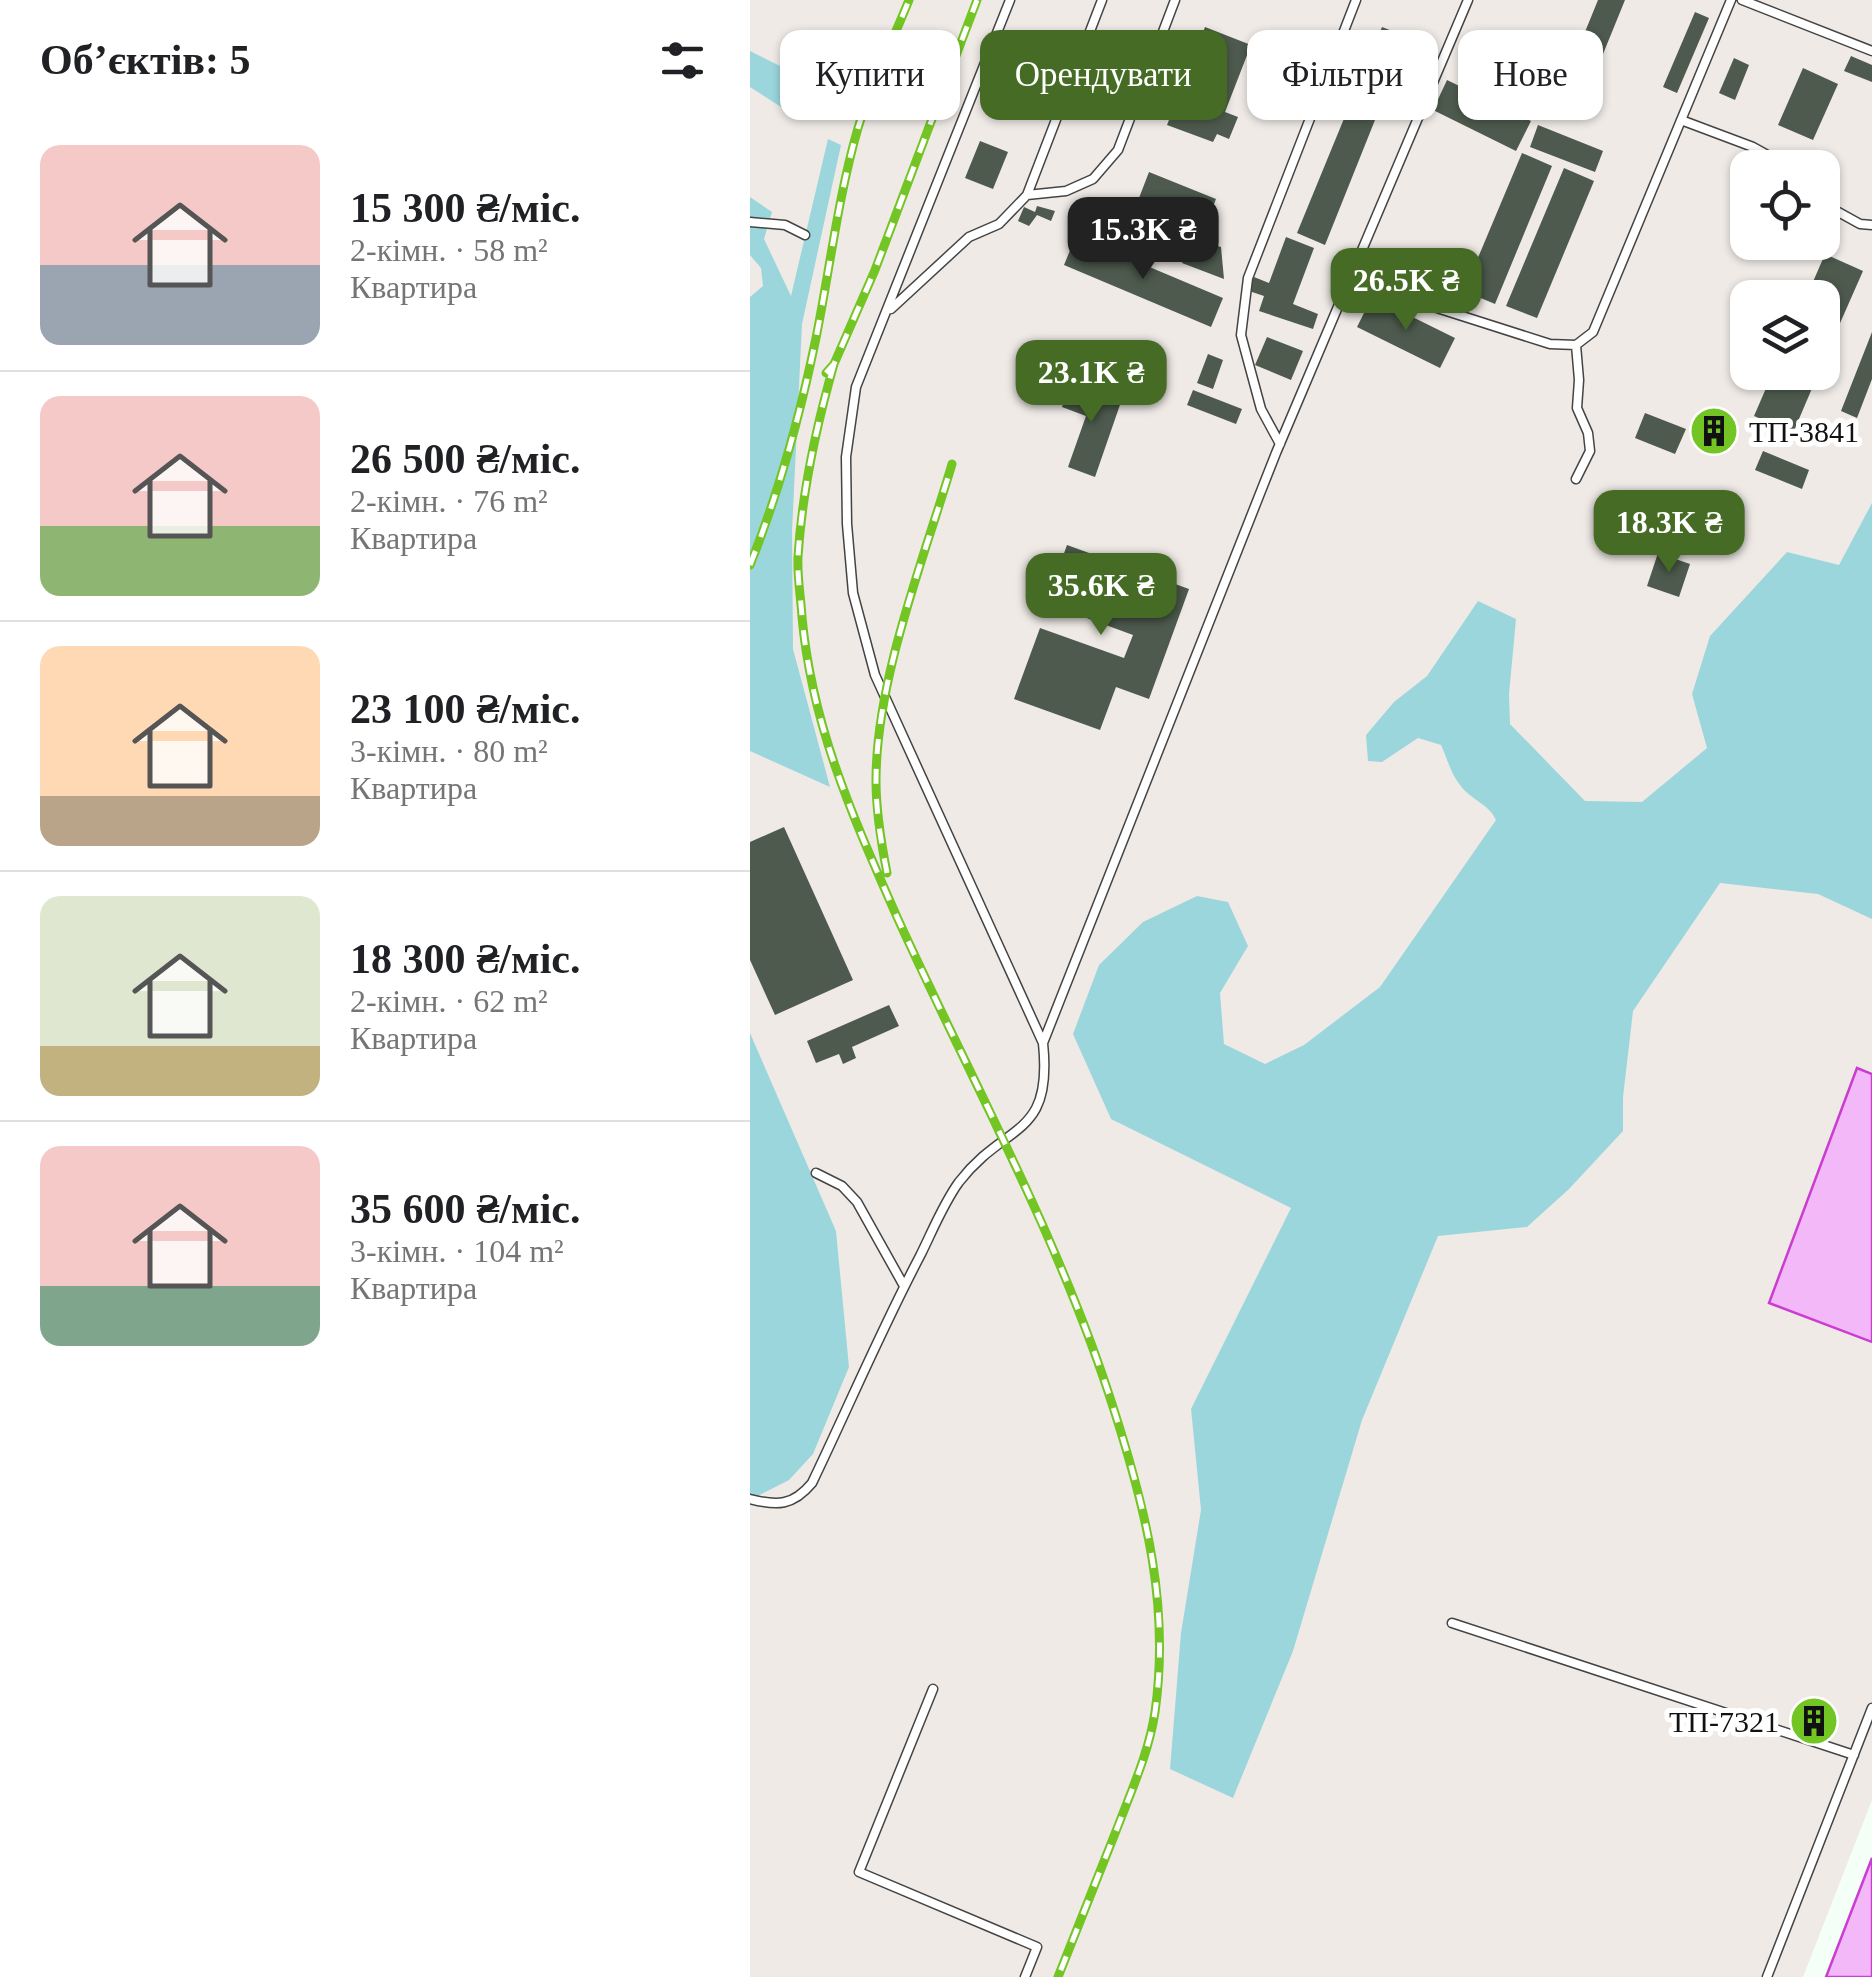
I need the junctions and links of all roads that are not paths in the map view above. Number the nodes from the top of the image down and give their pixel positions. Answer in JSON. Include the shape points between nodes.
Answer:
{"nodes":[{"id":1,"x":1010,"y":0,"type":"edge"},
{"id":2,"x":1102,"y":0,"type":"edge"},
{"id":3,"x":1174,"y":0,"type":"edge"},
{"id":4,"x":1356,"y":0,"type":"edge"},
{"id":5,"x":1468,"y":0,"type":"edge"},
{"id":6,"x":1732,"y":0,"type":"edge"},
{"id":7,"x":1742,"y":0,"type":"edge"},
{"id":8,"x":1872,"y":51,"type":"edge"},
{"id":9,"x":1681,"y":120,"type":"junction"},
{"id":10,"x":1758,"y":150,"type":"edge"},
{"id":11,"x":1027,"y":195,"type":"junction"},
{"id":12,"x":1840,"y":213,"type":"edge"},
{"id":13,"x":750,"y":222,"type":"edge"},
{"id":14,"x":1872,"y":225,"type":"edge"},
{"id":15,"x":805,"y":235,"type":"dead end"},
{"id":16,"x":1415,"y":300,"type":"dead end"},
{"id":17,"x":888,"y":312,"type":"junction"},
{"id":18,"x":1576,"y":345,"type":"junction"},
{"id":19,"x":1280,"y":444,"type":"junction"},
{"id":20,"x":1576,"y":478,"type":"dead end"},
{"id":21,"x":1043,"y":1044,"type":"junction"},
{"id":22,"x":816,"y":1173,"type":"dead end"},
{"id":23,"x":904,"y":1286,"type":"junction"},
{"id":24,"x":750,"y":1498,"type":"edge"},
{"id":25,"x":1452,"y":1623,"type":"dead end"},
{"id":26,"x":933,"y":1690,"type":"dead end"},
{"id":27,"x":1872,"y":1708,"type":"edge"},
{"id":28,"x":1854,"y":1755,"type":"junction"},
{"id":29,"x":1025,"y":1977,"type":"edge"},
{"id":30,"x":1767,"y":1977,"type":"edge"}],
"edges":[{"from":1,"to":17,"type":"lane"},
{"from":2,"to":11,"type":"lane"},
{"from":3,"to":11,"type":"lane","via":[[1118,150],[1093,180]]},
{"from":4,"to":19,"type":"lane","via":[[1248,278],[1242,335],[1261,409]]},
{"from":5,"to":19,"type":"lane"},
{"from":6,"to":9,"type":"lane"},
{"from":7,"to":8,"type":"lane"},
{"from":9,"to":10,"type":"lane"},
{"from":9,"to":18,"type":"lane","via":[[1592,332]]},
{"from":11,"to":17,"type":"lane","via":[[1000,224],[969,237]]},
{"from":12,"to":14,"type":"lane"},
{"from":13,"to":15,"type":"lane","via":[[785,225]]},
{"from":16,"to":18,"type":"lane","via":[[1550,344]]},
{"from":17,"to":21,"type":"lane","via":[[856,388],[846,457],[853,593],[875,675]]},
{"from":18,"to":20,"type":"lane","via":[[1576,408],[1590,451]]},
{"from":19,"to":21,"type":"lane"},
{"from":21,"to":23,"type":"lane","via":[[1041,1103],[1030,1121],[981,1157],[957,1185]]},
{"from":22,"to":23,"type":"lane","via":[[857,1202]]},
{"from":23,"to":24,"type":"lane","via":[[812,1484],[789,1502]]},
{"from":25,"to":28,"type":"lane"},
{"from":26,"to":29,"type":"lane","via":[[859,1872],[1037,1948]]},
{"from":27,"to":28,"type":"lane"},
{"from":28,"to":30,"type":"lane"}]}
